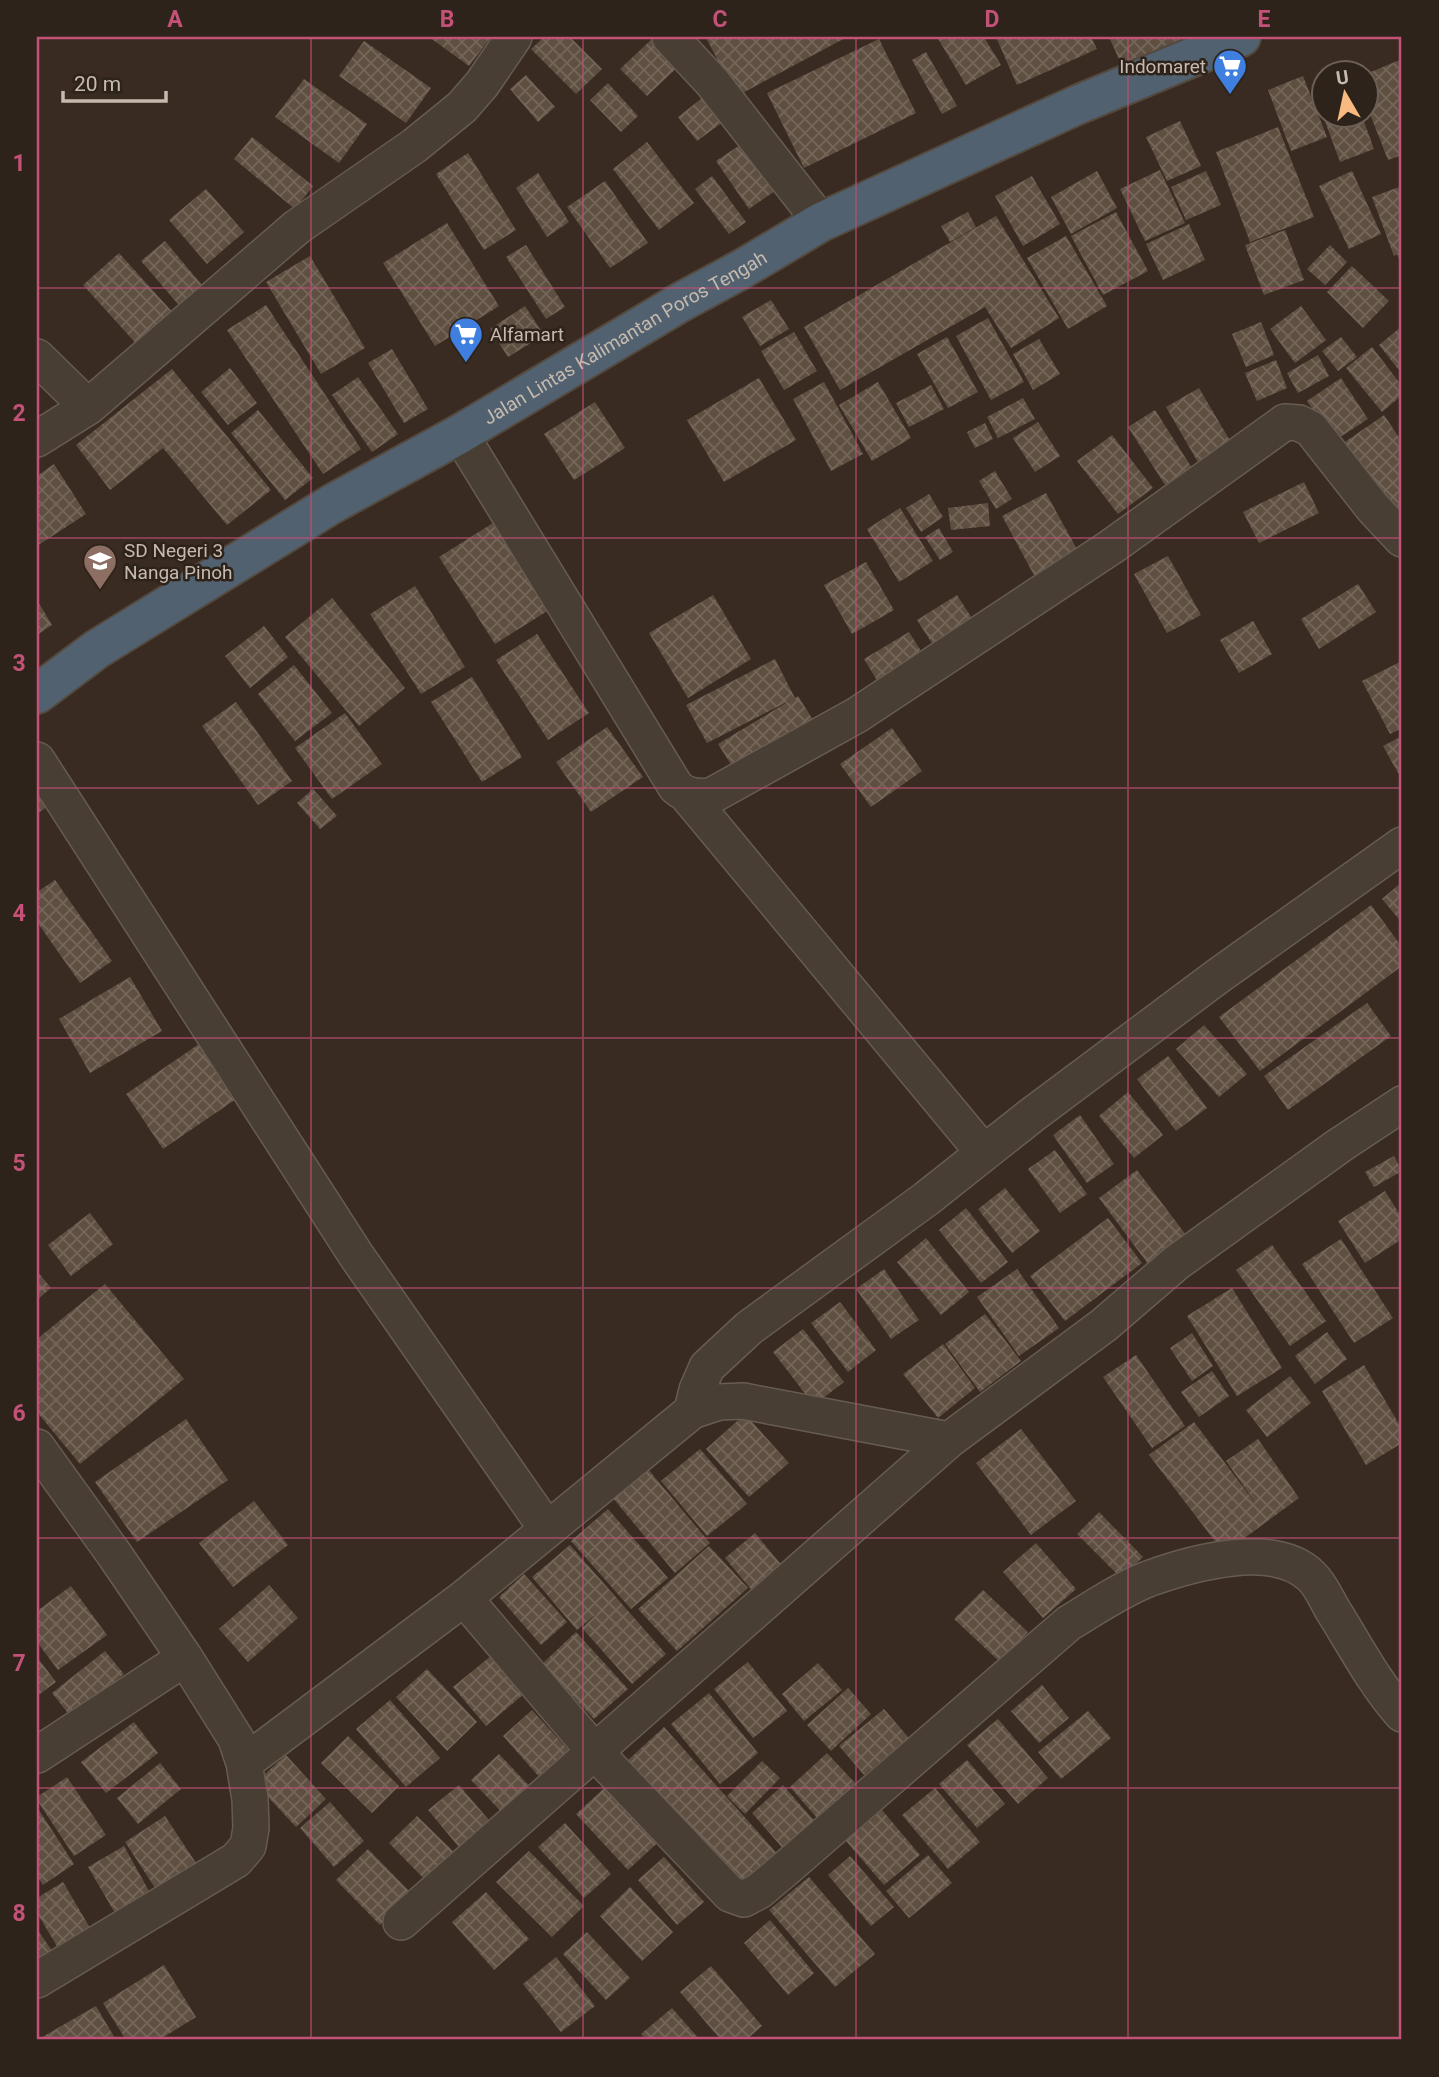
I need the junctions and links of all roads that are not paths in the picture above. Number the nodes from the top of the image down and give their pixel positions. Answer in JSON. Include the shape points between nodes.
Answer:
{"nodes":[{"id":1,"x":514,"y":37,"type":"edge"},
{"id":2,"x":670,"y":37,"type":"edge"},
{"id":3,"x":1241,"y":37,"type":"edge"},
{"id":4,"x":821,"y":222,"type":"junction"},
{"id":5,"x":37,"y":357,"type":"edge"},
{"id":6,"x":88,"y":407,"type":"junction"},
{"id":7,"x":460,"y":434,"type":"junction"},
{"id":8,"x":37,"y":439,"type":"edge"},
{"id":9,"x":1402,"y":539,"type":"edge"},
{"id":10,"x":37,"y":694,"type":"edge"},
{"id":11,"x":37,"y":760,"type":"edge"},
{"id":12,"x":687,"y":795,"type":"junction"},
{"id":13,"x":1402,"y":845,"type":"edge"},
{"id":14,"x":1402,"y":1104,"type":"edge"},
{"id":15,"x":984,"y":1153,"type":"junction"},
{"id":16,"x":692,"y":1411,"type":"junction"},
{"id":17,"x":949,"y":1440,"type":"junction"},
{"id":18,"x":37,"y":1447,"type":"edge"},
{"id":19,"x":547,"y":1529,"type":"junction"},
{"id":20,"x":464,"y":1598,"type":"junction"},
{"id":21,"x":185,"y":1658,"type":"junction"},
{"id":22,"x":1402,"y":1714,"type":"edge"},
{"id":23,"x":596,"y":1752,"type":"junction"},
{"id":24,"x":37,"y":1755,"type":"edge"},
{"id":25,"x":244,"y":1763,"type":"junction"},
{"id":26,"x":401,"y":1922,"type":"dead end"},
{"id":27,"x":37,"y":1980,"type":"edge"}],
"edges":[{"from":1,"to":6,"type":"street","via":[[461,107],[414,146],[297,227]]},
{"from":2,"to":4,"type":"street","via":[[712,82]]},
{"from":3,"to":4,"type":"highway","name":"Jalan Lintas Kalimantan Poros Tengah","via":[[1077,105]]},
{"from":4,"to":7,"type":"highway","name":"Jalan Lintas Kalimantan Poros Tengah"},
{"from":5,"to":6,"type":"street"},
{"from":6,"to":8,"type":"street"},
{"from":7,"to":10,"type":"highway","name":"Jalan Lintas Kalimantan Poros Tengah","via":[[332,503],[97,649]]},
{"from":7,"to":12,"type":"street","via":[[676,787]]},
{"from":9,"to":12,"type":"street","via":[[1311,429],[1285,422],[1111,547],[857,715],[711,796]]},
{"from":11,"to":19,"type":"street","via":[[356,1255]]},
{"from":12,"to":15,"type":"street"},
{"from":13,"to":15,"type":"street","via":[[1207,984]]},
{"from":14,"to":17,"type":"street","via":[[1176,1263],[1104,1325]]},
{"from":15,"to":16,"type":"street","via":[[749,1328],[707,1367]]},
{"from":16,"to":17,"type":"street","via":[[719,1402],[743,1401]]},
{"from":16,"to":19,"type":"street"},
{"from":17,"to":23,"type":"street"},
{"from":18,"to":21,"type":"street"},
{"from":19,"to":20,"type":"street"},
{"from":20,"to":23,"type":"street"},
{"from":20,"to":25,"type":"street"},
{"from":21,"to":24,"type":"street"},
{"from":21,"to":25,"type":"street","via":[[236,1739]]},
{"from":22,"to":23,"type":"street","via":[[1312,1577],[1288,1561],[1248,1556],[1147,1580],[1069,1623],[784,1870],[744,1899],[730,1894]]},
{"from":23,"to":26,"type":"street"},
{"from":25,"to":27,"type":"street","via":[[251,1828],[248,1846],[236,1860]]}]}
